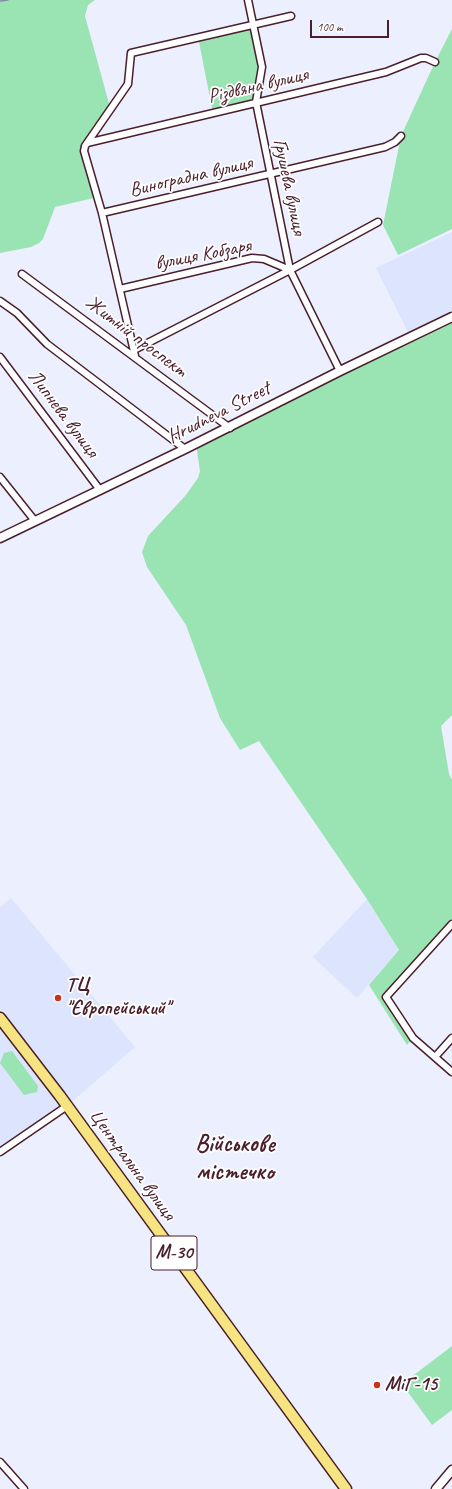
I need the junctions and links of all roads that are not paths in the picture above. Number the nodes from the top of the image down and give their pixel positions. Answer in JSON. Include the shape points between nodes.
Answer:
{"nodes":[{"id":1,"x":248,"y":0,"type":"edge"},
{"id":2,"x":291,"y":16,"type":"dead end"},
{"id":3,"x":254,"y":25,"type":"junction"},
{"id":4,"x":435,"y":62,"type":"dead end"},
{"id":5,"x":256,"y":102,"type":"junction"},
{"id":6,"x":401,"y":136,"type":"dead end"},
{"id":7,"x":87,"y":143,"type":"junction"},
{"id":8,"x":270,"y":175,"type":"junction"},
{"id":9,"x":102,"y":213,"type":"junction"},
{"id":10,"x":378,"y":222,"type":"dead end"},
{"id":11,"x":290,"y":270,"type":"junction"},
{"id":12,"x":22,"y":274,"type":"dead end"},
{"id":13,"x":120,"y":289,"type":"junction"},
{"id":14,"x":0,"y":301,"type":"edge"},
{"id":15,"x":452,"y":317,"type":"edge"},
{"id":16,"x":134,"y":353,"type":"junction"},
{"id":17,"x":0,"y":357,"type":"edge"},
{"id":18,"x":340,"y":371,"type":"junction"},
{"id":19,"x":230,"y":428,"type":"junction"},
{"id":20,"x":186,"y":449,"type":"junction"},
{"id":21,"x":0,"y":477,"type":"edge"},
{"id":22,"x":100,"y":490,"type":"junction"},
{"id":23,"x":35,"y":521,"type":"junction"},
{"id":24,"x":0,"y":538,"type":"edge"},
{"id":25,"x":452,"y":924,"type":"edge"},
{"id":26,"x":0,"y":1018,"type":"edge"},
{"id":27,"x":452,"y":1038,"type":"edge"},
{"id":28,"x":435,"y":1057,"type":"junction"},
{"id":29,"x":452,"y":1072,"type":"edge"},
{"id":30,"x":67,"y":1106,"type":"junction"},
{"id":31,"x":0,"y":1152,"type":"edge"},
{"id":32,"x":0,"y":1462,"type":"edge"},
{"id":33,"x":452,"y":1470,"type":"edge"},
{"id":34,"x":24,"y":1489,"type":"edge"},
{"id":35,"x":346,"y":1489,"type":"edge"},
{"id":36,"x":436,"y":1489,"type":"edge"}],
"edges":[{"from":1,"to":3,"type":"street","name":"Грушева вулиця"},
{"from":2,"to":3,"type":"street"},
{"from":3,"to":5,"type":"street","name":"Грушева вулиця","via":[[262,67]]},
{"from":3,"to":7,"type":"street","via":[[131,53],[128,84]]},
{"from":4,"to":5,"type":"street","name":"Різдвяна вулиця","via":[[421,58],[386,72]]},
{"from":5,"to":7,"type":"street","name":"Різдвяна вулиця"},
{"from":5,"to":8,"type":"street","name":"Грушева вулиця"},
{"from":6,"to":8,"type":"street","name":"Виноградна вулиця","via":[[385,147]]},
{"from":7,"to":9,"type":"street","via":[[84,151]]},
{"from":8,"to":9,"type":"street","name":"Виноградна вулиця"},
{"from":8,"to":11,"type":"street","name":"Грушева вулиця"},
{"from":9,"to":13,"type":"street"},
{"from":10,"to":11,"type":"street","name":"вулиця Кобзаря"},
{"from":11,"to":13,"type":"street","name":"вулиця Кобзаря","via":[[264,259],[252,258]]},
{"from":11,"to":16,"type":"street","name":"вулиця Кобзаря"},
{"from":11,"to":18,"type":"street","name":"Грушева вулиця"},
{"from":12,"to":16,"type":"street","name":"Житній проспект"},
{"from":13,"to":16,"type":"street"},
{"from":14,"to":20,"type":"street","via":[[17,313],[47,344]]},
{"from":15,"to":18,"type":"street","name":"Hrudneva Street"},
{"from":16,"to":19,"type":"street","name":"Житній проспект"},
{"from":17,"to":22,"type":"street","name":"Липнева вулиця"},
{"from":18,"to":19,"type":"street","name":"Hrudneva Street"},
{"from":19,"to":20,"type":"street","name":"Hrudneva Street"},
{"from":20,"to":22,"type":"street","name":"Hrudneva Street"},
{"from":21,"to":23,"type":"street"},
{"from":22,"to":23,"type":"street","name":"Hrudneva Street"},
{"from":23,"to":24,"type":"street","name":"Hrudneva Street"},
{"from":25,"to":28,"type":"street","via":[[386,997],[413,1038]]},
{"from":26,"to":30,"type":"highway","name":"Центральна вулиця","number":"М-30"},
{"from":27,"to":28,"type":"street"},
{"from":28,"to":29,"type":"street"},
{"from":30,"to":31,"type":"street"},
{"from":30,"to":35,"type":"highway","name":"Центральна вулиця","number":"М-30"},
{"from":32,"to":34,"type":"street"},
{"from":33,"to":36,"type":"street"}]}
